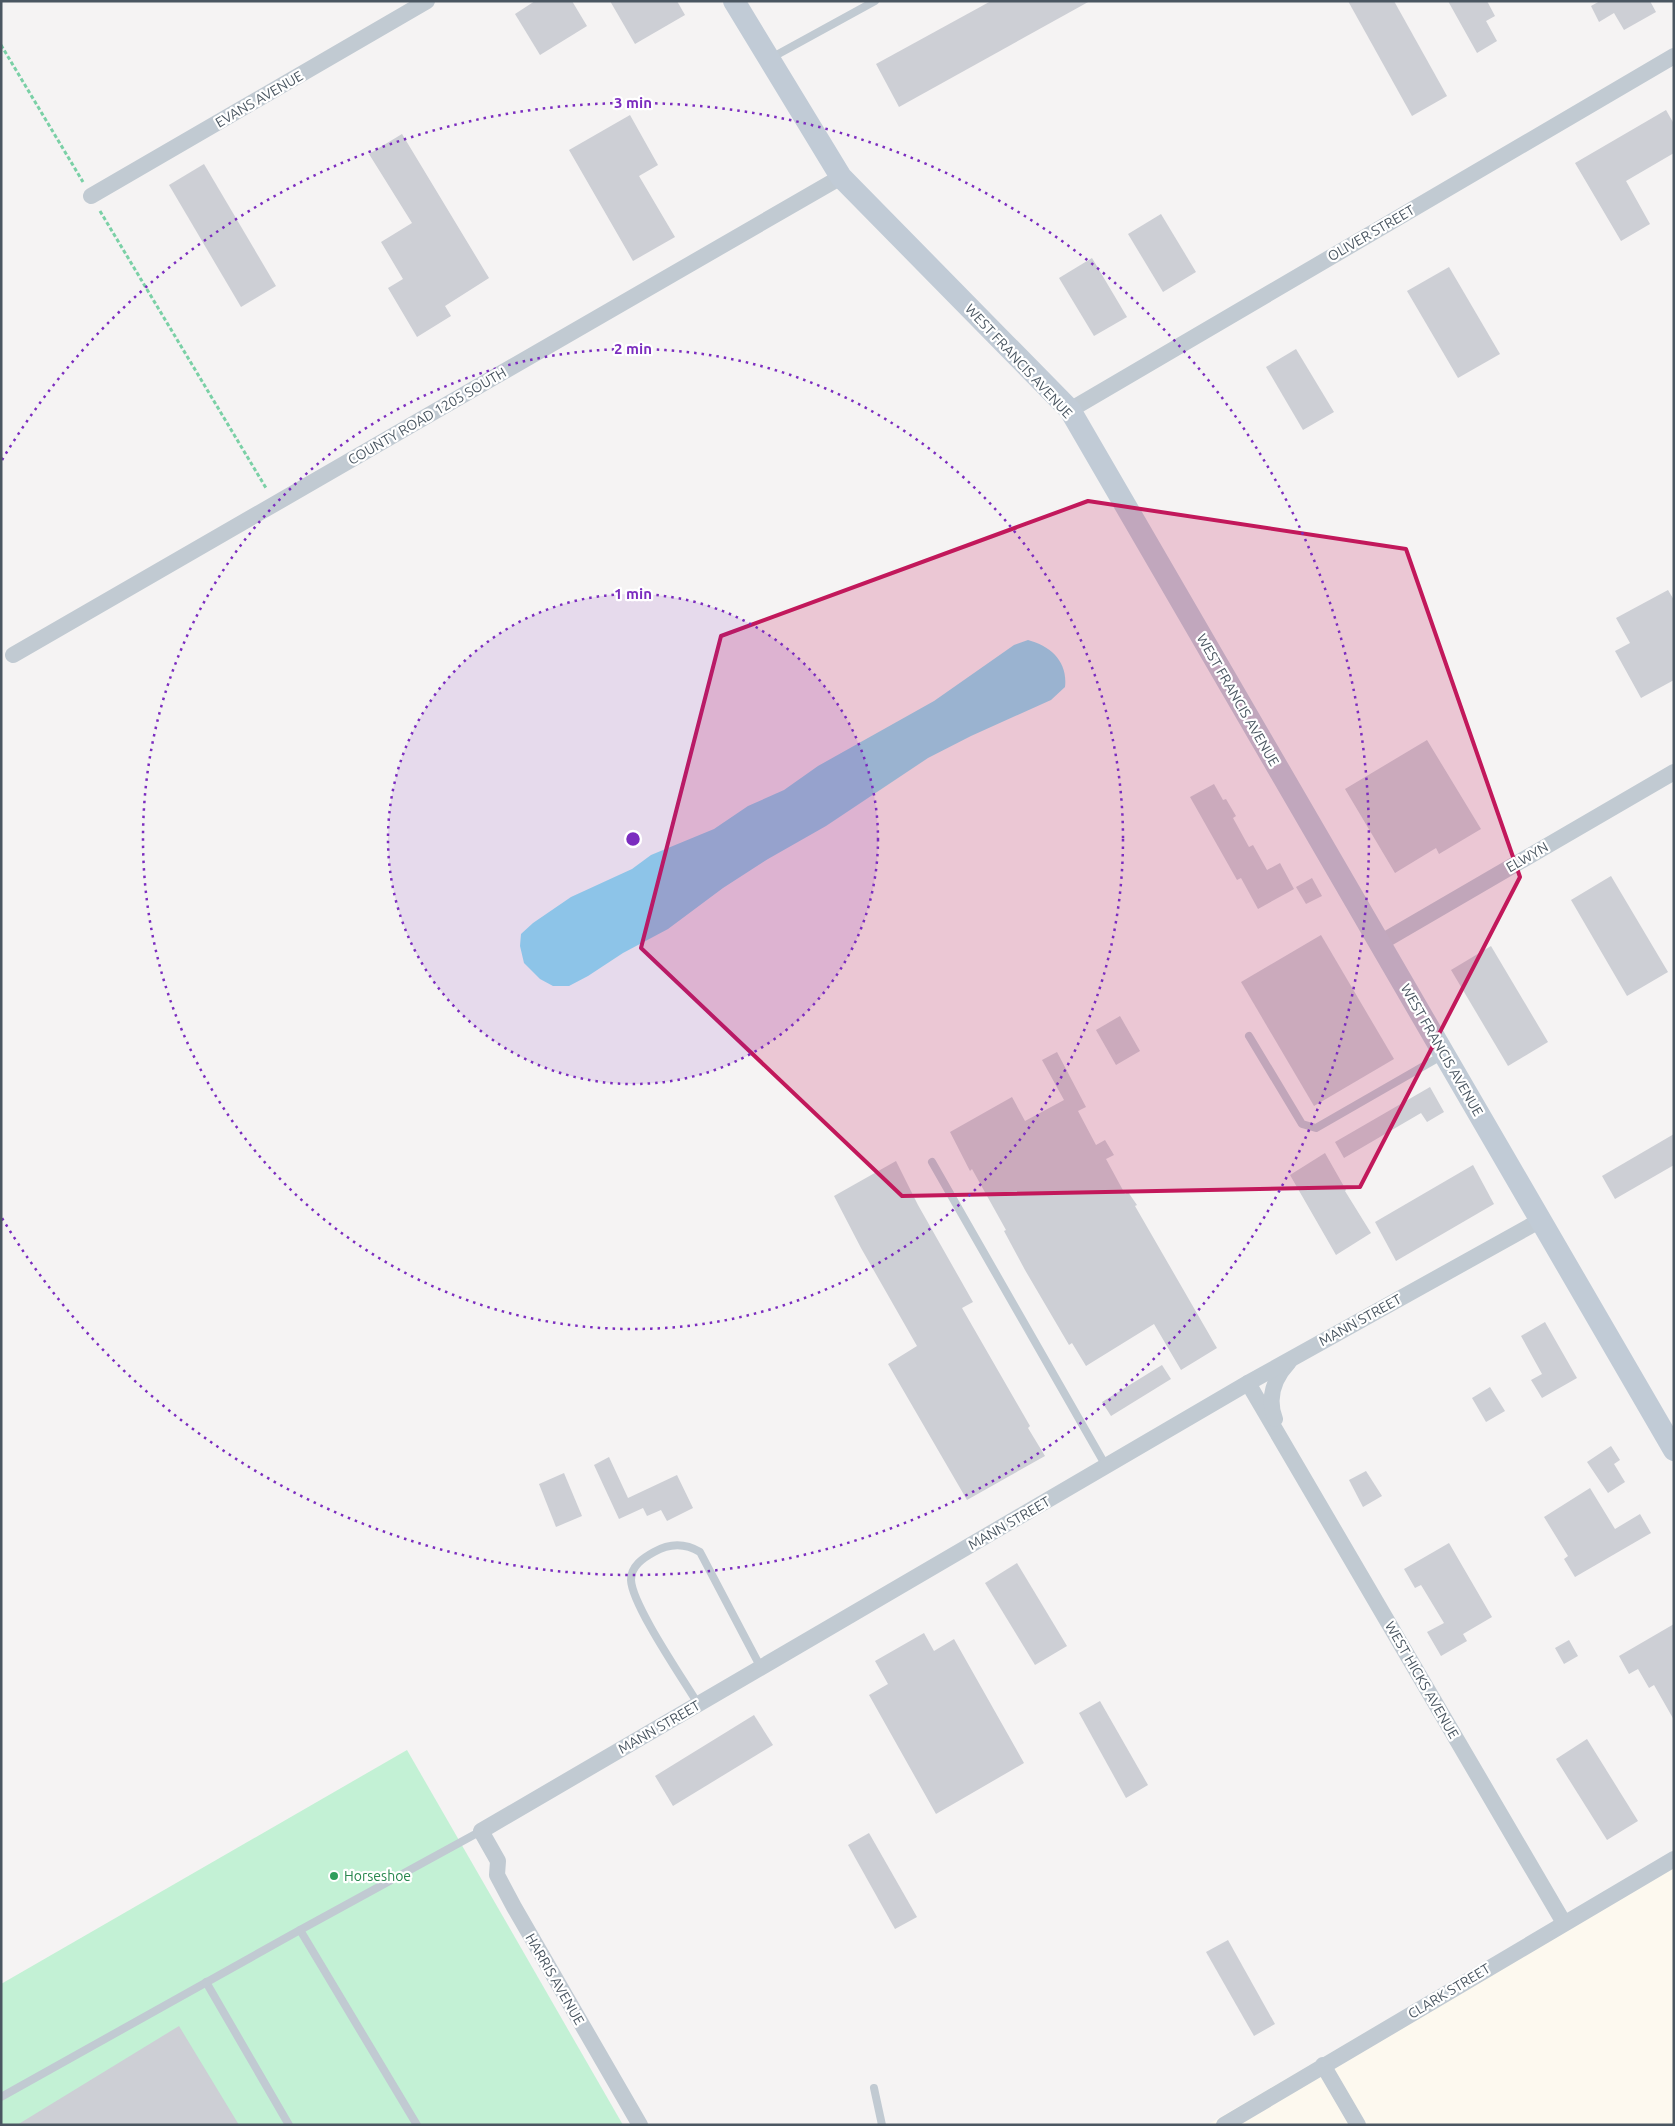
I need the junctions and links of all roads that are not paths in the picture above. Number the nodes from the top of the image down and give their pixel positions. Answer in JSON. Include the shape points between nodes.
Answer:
{"nodes":[{"id":1,"x":427,"y":1,"type":"edge"},
{"id":2,"x":734,"y":1,"type":"edge"},
{"id":3,"x":875,"y":1,"type":"edge"},
{"id":4,"x":1674,"y":57,"type":"edge"},
{"id":5,"x":769,"y":59,"type":"junction"},
{"id":6,"x":840,"y":177,"type":"junction"},
{"id":7,"x":91,"y":196,"type":"road end"},
{"id":8,"x":1070,"y":410,"type":"junction"},
{"id":9,"x":13,"y":655,"type":"dead end"},
{"id":10,"x":1674,"y":772,"type":"edge"},
{"id":11,"x":1380,"y":943,"type":"junction"},
{"id":12,"x":1250,"y":1036,"type":"dead end"},
{"id":13,"x":1444,"y":1054,"type":"junction"},
{"id":14,"x":932,"y":1162,"type":"dead end"},
{"id":15,"x":1541,"y":1220,"type":"junction"},
{"id":16,"x":1301,"y":1353,"type":"junction"},
{"id":17,"x":1248,"y":1383,"type":"junction"},
{"id":18,"x":1280,"y":1436,"type":"junction"},
{"id":19,"x":1674,"y":1450,"type":"edge"},
{"id":20,"x":1106,"y":1466,"type":"junction"},
{"id":21,"x":761,"y":1668,"type":"junction"},
{"id":22,"x":698,"y":1704,"type":"junction"},
{"id":23,"x":481,"y":1831,"type":"junction"},
{"id":24,"x":1674,"y":1859,"type":"edge"},
{"id":25,"x":1564,"y":1923,"type":"junction"},
{"id":26,"x":300,"y":1930,"type":"junction"},
{"id":27,"x":206,"y":1982,"type":"junction"},
{"id":28,"x":1323,"y":2065,"type":"junction"},
{"id":29,"x":874,"y":2088,"type":"dead end"},
{"id":30,"x":1,"y":2097,"type":"edge"},
{"id":31,"x":289,"y":2125,"type":"edge"},
{"id":32,"x":417,"y":2125,"type":"edge"},
{"id":33,"x":640,"y":2125,"type":"edge"},
{"id":34,"x":882,"y":2125,"type":"edge"},
{"id":35,"x":1224,"y":2125,"type":"edge"},
{"id":36,"x":1358,"y":2125,"type":"edge"}],
"edges":[{"from":1,"to":7,"type":"street","name":"EVANS AVENUE"},
{"from":2,"to":5,"type":"street","name":"WEST FRANCIS AVENUE"},
{"from":3,"to":5,"type":"lane"},
{"from":4,"to":8,"type":"street","name":"OLIVER STREET"},
{"from":5,"to":6,"type":"street","name":"WEST FRANCIS AVENUE"},
{"from":6,"to":8,"type":"street","name":"WEST FRANCIS AVENUE"},
{"from":6,"to":9,"type":"street","name":"COUNTY ROAD 1205 SOUTH"},
{"from":8,"to":11,"type":"street","name":"WEST FRANCIS AVENUE"},
{"from":10,"to":11,"type":"street","name":"ELWYN"},
{"from":11,"to":13,"type":"street","name":"WEST FRANCIS AVENUE"},
{"from":12,"to":13,"type":"lane","via":[[1302,1124],[1316,1128]]},
{"from":13,"to":15,"type":"street","name":"WEST FRANCIS AVENUE"},
{"from":14,"to":20,"type":"lane"},
{"from":15,"to":16,"type":"street","name":"MANN STREET"},
{"from":15,"to":19,"type":"street","name":"WEST FRANCIS AVENUE"},
{"from":16,"to":17,"type":"street","name":"MANN STREET"},
{"from":16,"to":18,"type":"street","name":"WEST HICKS AVENUE","via":[[1283,1369],[1272,1390],[1272,1411]]},
{"from":17,"to":18,"type":"street","name":"WEST HICKS AVENUE"},
{"from":17,"to":20,"type":"street","name":"MANN STREET"},
{"from":18,"to":25,"type":"street","name":"WEST HICKS AVENUE"},
{"from":20,"to":21,"type":"street","name":"MANN STREET"},
{"from":21,"to":22,"type":"street","name":"MANN STREET"},
{"from":21,"to":22,"type":"lane","via":[[700,1552],[689,1546],[672,1544],[656,1550],[641,1559],[631,1580],[641,1609]]},
{"from":22,"to":23,"type":"street","name":"MANN STREET"},
{"from":23,"to":26,"type":"lane"},
{"from":23,"to":33,"type":"street","name":"HARRIS AVENUE","via":[[498,1861],[496,1875]]},
{"from":24,"to":25,"type":"street","name":"CLARK STREET"},
{"from":25,"to":28,"type":"street","name":"CLARK STREET"},
{"from":26,"to":27,"type":"lane"},
{"from":26,"to":32,"type":"lane"},
{"from":27,"to":30,"type":"lane"},
{"from":27,"to":31,"type":"lane"},
{"from":28,"to":35,"type":"street","name":"CLARK STREET"},
{"from":28,"to":36,"type":"street"},
{"from":29,"to":34,"type":"lane"}]}
